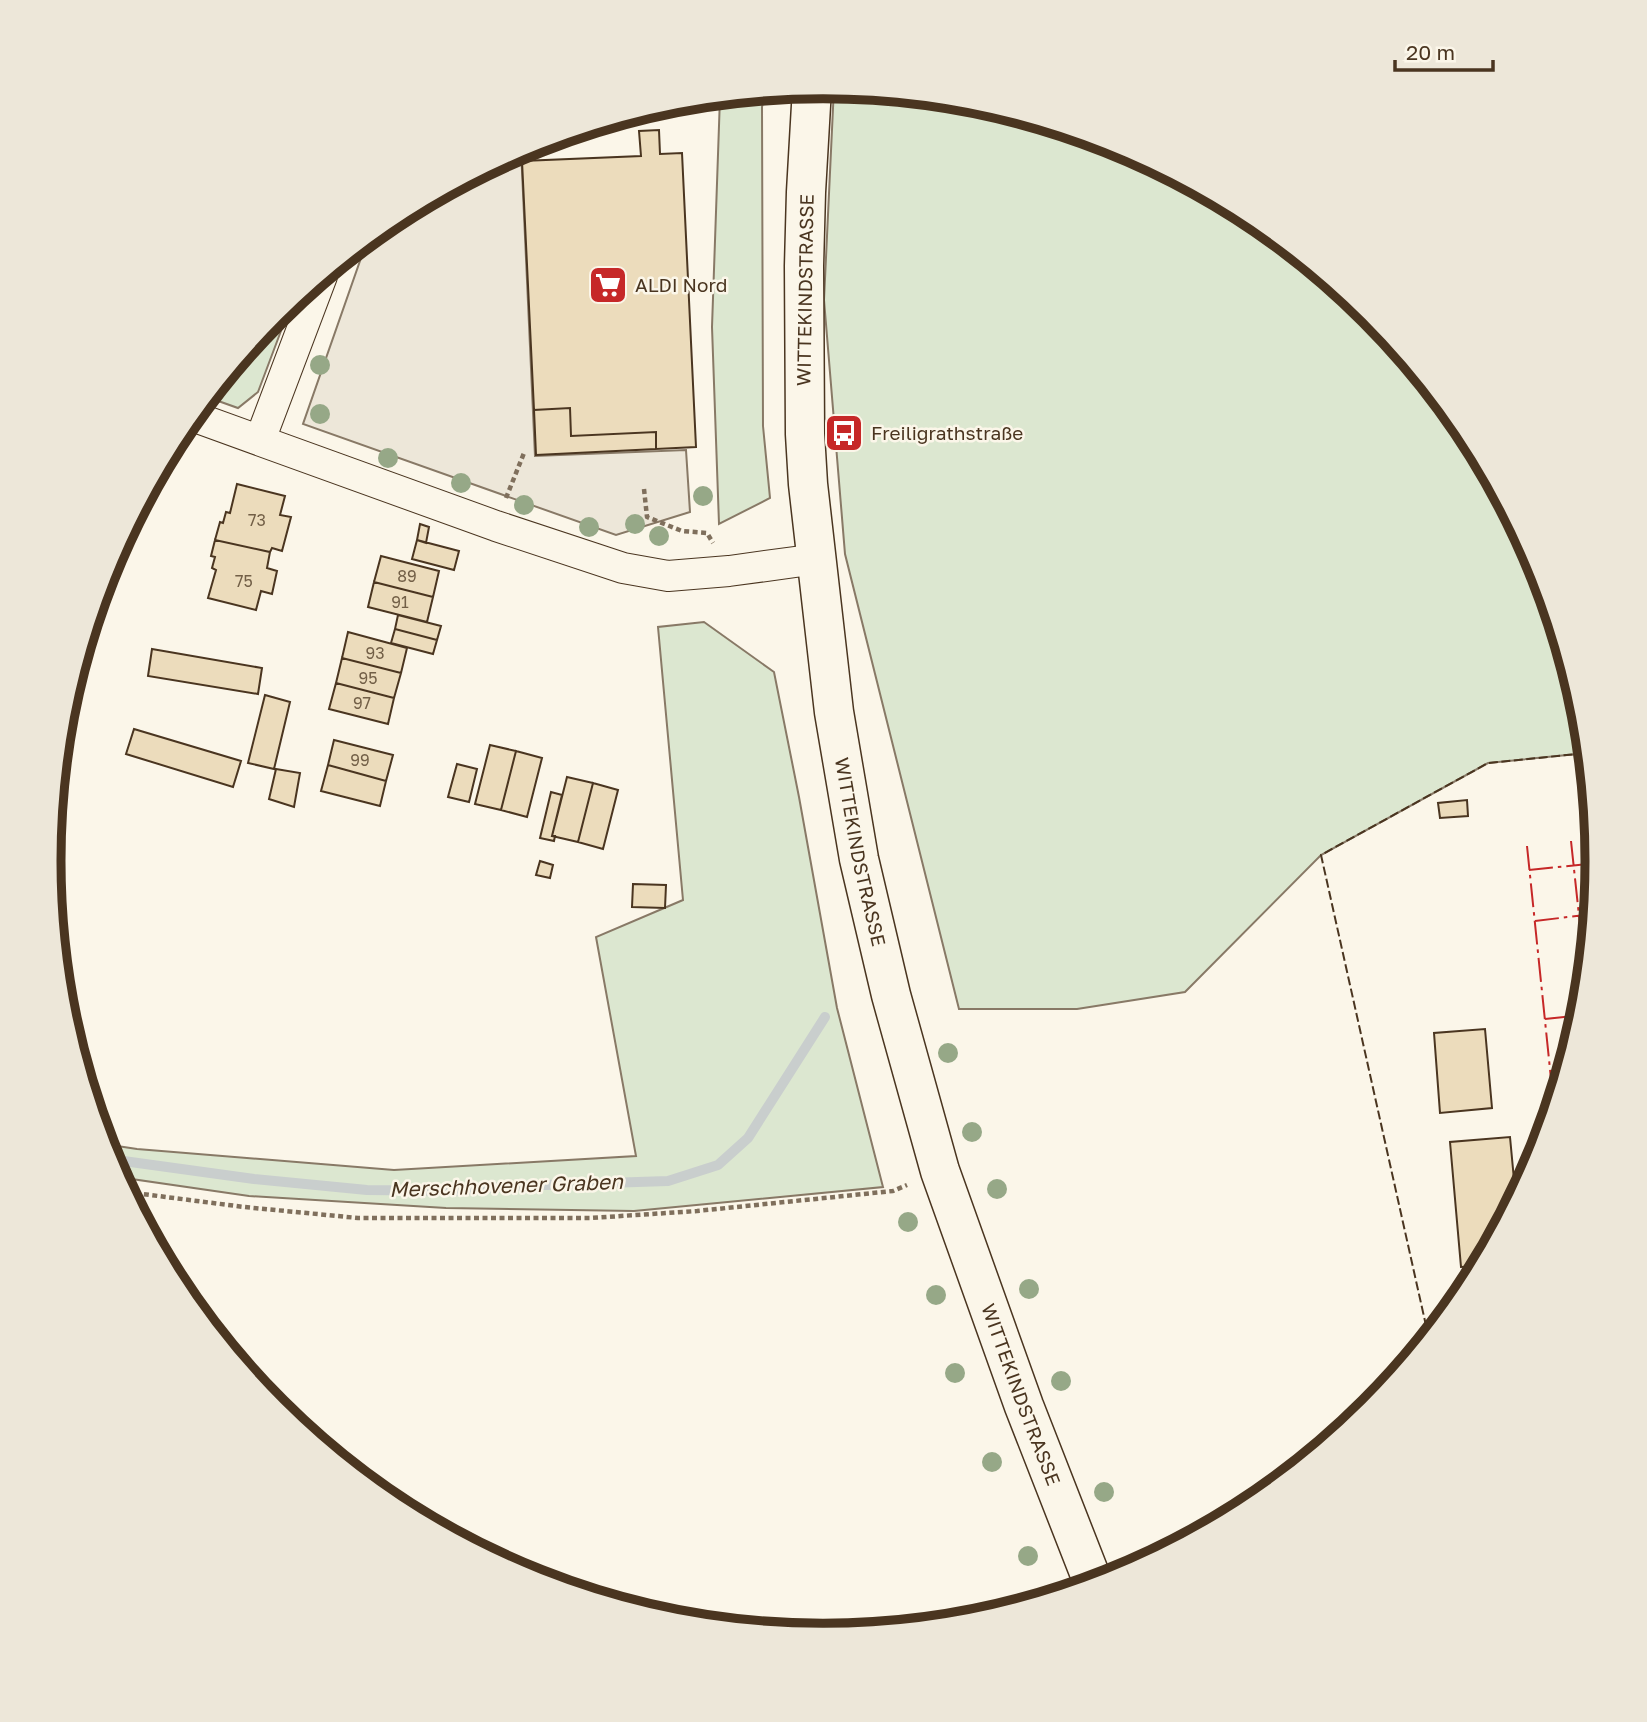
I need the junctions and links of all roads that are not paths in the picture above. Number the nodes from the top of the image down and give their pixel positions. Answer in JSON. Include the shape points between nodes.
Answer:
{"nodes":[{"id":1,"x":811,"y":99,"type":"edge"},
{"id":2,"x":315,"y":293,"type":"edge"},
{"id":3,"x":203,"y":420,"type":"edge"},
{"id":4,"x":260,"y":440,"type":"junction"},
{"id":5,"x":817,"y":559,"type":"junction"},
{"id":6,"x":1090,"y":1575,"type":"edge"}],
"edges":[{"from":1,"to":5,"type":"main road","name":"WITTEKINDSTRASSE","via":[[804,369],[807,471]]},
{"from":2,"to":4,"type":"street"},
{"from":3,"to":4,"type":"street"},
{"from":4,"to":5,"type":"street","via":[[623,568],[668,576]]},
{"from":5,"to":6,"type":"main road","name":"WITTEKINDSTRASSE","via":[[834,712],[859,859],[891,995],[940,1171]]}]}
